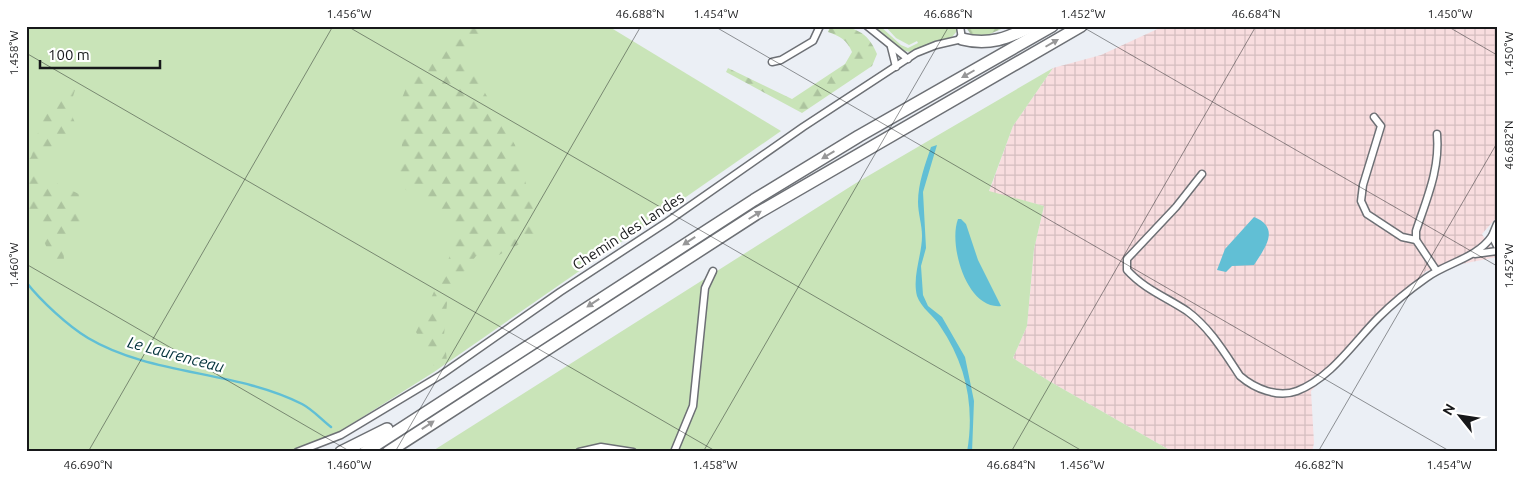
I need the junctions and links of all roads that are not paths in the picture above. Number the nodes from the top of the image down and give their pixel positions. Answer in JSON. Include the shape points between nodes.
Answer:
{"nodes":[{"id":1,"x":820,"y":26,"type":"edge"},
{"id":2,"x":867,"y":26,"type":"edge"},
{"id":3,"x":960,"y":26,"type":"edge"},
{"id":4,"x":1032,"y":26,"type":"edge"},
{"id":5,"x":1052,"y":26,"type":"edge"},
{"id":6,"x":1081,"y":26,"type":"edge"},
{"id":7,"x":962,"y":39,"type":"junction"},
{"id":8,"x":891,"y":48,"type":"junction"},
{"id":9,"x":908,"y":59,"type":"junction"},
{"id":10,"x":772,"y":62,"type":"dead end"},
{"id":11,"x":896,"y":67,"type":"junction"},
{"id":12,"x":1374,"y":117,"type":"dead end"},
{"id":13,"x":1437,"y":134,"type":"dead end"},
{"id":14,"x":1202,"y":174,"type":"dead end"},
{"id":15,"x":1497,"y":224,"type":"edge"},
{"id":16,"x":1492,"y":236,"type":"junction"},
{"id":17,"x":1416,"y":240,"type":"junction"},
{"id":18,"x":1497,"y":246,"type":"edge"},
{"id":19,"x":1497,"y":251,"type":"edge"},
{"id":20,"x":1475,"y":254,"type":"junction"},
{"id":21,"x":1436,"y":270,"type":"junction"},
{"id":22,"x":714,"y":271,"type":"dead end"},
{"id":23,"x":403,"y":427,"type":"junction"},
{"id":24,"x":297,"y":452,"type":"edge"},
{"id":25,"x":341,"y":452,"type":"edge"},
{"id":26,"x":365,"y":452,"type":"edge"},
{"id":27,"x":388,"y":452,"type":"edge"},
{"id":28,"x":579,"y":452,"type":"edge"},
{"id":29,"x":633,"y":452,"type":"edge"},
{"id":30,"x":674,"y":452,"type":"edge"}],
"edges":[{"from":1,"to":10,"type":"street","via":[[812,41]]},
{"from":2,"to":8,"type":"street"},
{"from":3,"to":7,"type":"street"},
{"from":4,"to":7,"type":"highway","via":[[991,42]]},
{"from":5,"to":23,"type":"highway","one_way":true,"via":[[754,200]]},
{"from":27,"to":6,"type":"highway","one_way":true,"via":[[756,214]]},
{"from":7,"to":9,"type":"street","name":"Chemin des Landes","via":[[924,49]]},
{"from":8,"to":9,"type":"street"},
{"from":8,"to":11,"type":"street"},
{"from":9,"to":11,"type":"street","name":"Chemin des Landes"},
{"from":11,"to":24,"type":"street","name":"Chemin des Landes","via":[[441,375],[341,436]]},
{"from":12,"to":17,"type":"street","via":[[1382,126],[1361,201],[1367,214],[1402,237]]},
{"from":13,"to":17,"type":"street","via":[[1439,156]]},
{"from":14,"to":21,"type":"street","via":[[1127,259],[1127,270],[1137,281],[1204,325],[1240,376],[1268,392],[1295,391],[1320,377],[1391,305]]},
{"from":15,"to":16,"type":"street"},
{"from":16,"to":18,"type":"street"},
{"from":16,"to":20,"type":"street"},
{"from":17,"to":21,"type":"street"},
{"from":19,"to":20,"type":"street"},
{"from":20,"to":21,"type":"street"},
{"from":22,"to":30,"type":"street","via":[[704,288],[693,406]]},
{"from":23,"to":25,"type":"highway","via":[[391,427]]},
{"from":23,"to":26,"type":"highway"},
{"from":28,"to":29,"type":"street","via":[[601,447]]}]}
